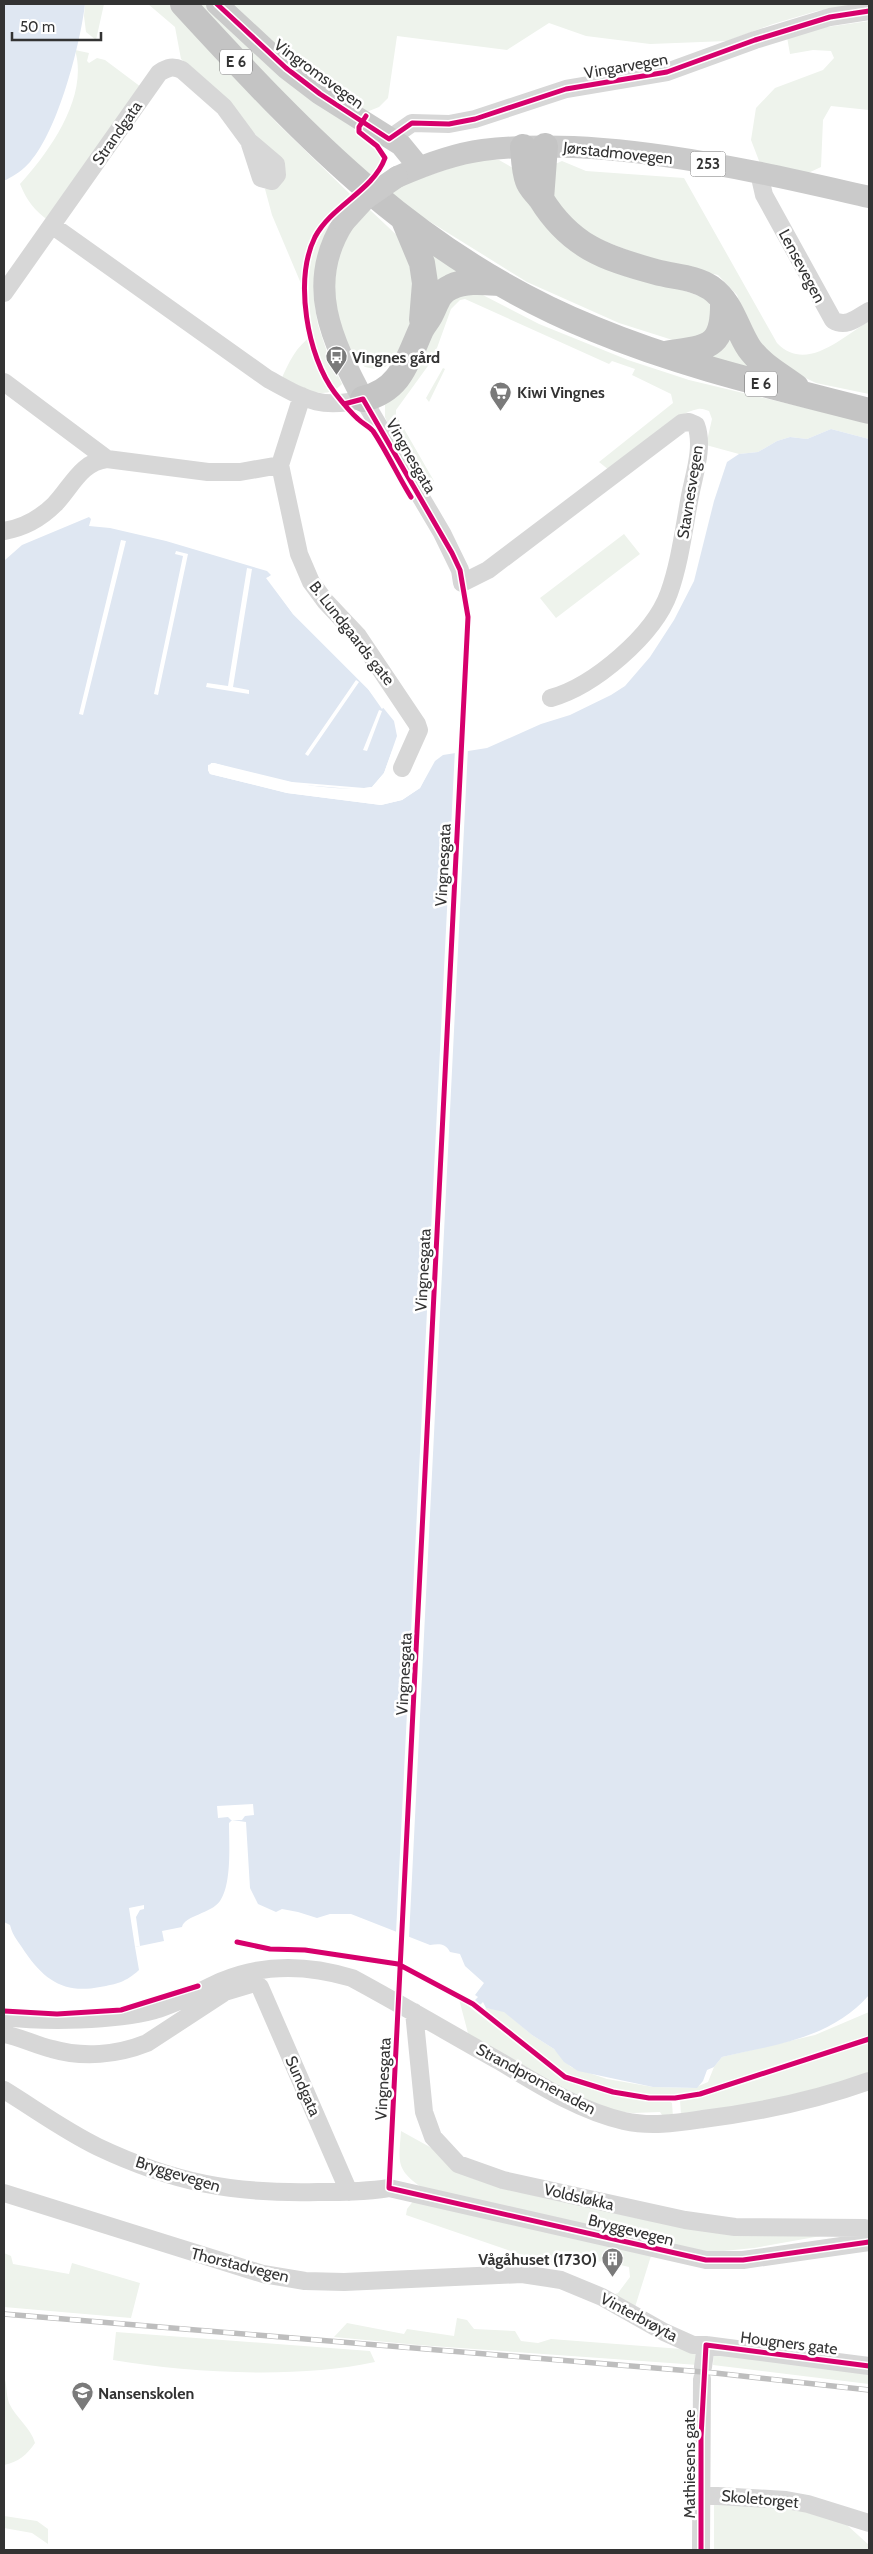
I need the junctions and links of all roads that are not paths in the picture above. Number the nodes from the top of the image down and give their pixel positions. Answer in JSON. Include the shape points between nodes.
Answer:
{"nodes":[{"id":1,"x":184,"y":4,"type":"edge"},
{"id":2,"x":216,"y":4,"type":"edge"},
{"id":3,"x":869,"y":11,"type":"edge"},
{"id":4,"x":389,"y":139,"type":"junction"},
{"id":5,"x":249,"y":141,"type":"dead end"},
{"id":6,"x":534,"y":146,"type":"junction"},
{"id":7,"x":406,"y":173,"type":"junction"},
{"id":8,"x":759,"y":173,"type":"junction"},
{"id":9,"x":869,"y":197,"type":"edge"},
{"id":10,"x":404,"y":220,"type":"junction"},
{"id":11,"x":53,"y":226,"type":"junction"},
{"id":12,"x":500,"y":283,"type":"junction"},
{"id":13,"x":4,"y":293,"type":"edge"},
{"id":14,"x":723,"y":301,"type":"junction"},
{"id":15,"x":869,"y":311,"type":"edge"},
{"id":16,"x":421,"y":329,"type":"junction"},
{"id":17,"x":662,"y":355,"type":"junction"},
{"id":18,"x":4,"y":382,"type":"edge"},
{"id":19,"x":360,"y":392,"type":"junction"},
{"id":20,"x":806,"y":395,"type":"junction"},
{"id":21,"x":302,"y":396,"type":"junction"},
{"id":22,"x":869,"y":411,"type":"edge"},
{"id":23,"x":107,"y":459,"type":"junction"},
{"id":24,"x":280,"y":465,"type":"junction"},
{"id":25,"x":4,"y":531,"type":"edge"},
{"id":26,"x":462,"y":583,"type":"joint"},
{"id":27,"x":551,"y":698,"type":"dead end"},
{"id":28,"x":402,"y":768,"type":"dead end"},
{"id":29,"x":414,"y":2012,"type":"junction"},
{"id":30,"x":4,"y":2017,"type":"edge"},
{"id":31,"x":4,"y":2034,"type":"edge"},
{"id":32,"x":869,"y":2081,"type":"edge"},
{"id":33,"x":4,"y":2090,"type":"edge"},
{"id":34,"x":349,"y":2192,"type":"junction"},
{"id":35,"x":4,"y":2194,"type":"edge"},
{"id":36,"x":867,"y":2235,"type":"edge"},
{"id":37,"x":574,"y":2284,"type":"joint"},
{"id":38,"x":706,"y":2345,"type":"junction"},
{"id":39,"x":869,"y":2366,"type":"edge"},
{"id":40,"x":701,"y":2495,"type":"junction"},
{"id":41,"x":869,"y":2522,"type":"edge"},
{"id":42,"x":687,"y":2550,"type":"edge"},
{"id":43,"x":702,"y":2550,"type":"edge"}],
"edges":[{"from":1,"to":10,"type":"highway","number":"E 6","via":[[319,148]]},
{"from":2,"to":4,"type":"main road","name":"Vingromsvegen","via":[[286,68]]},
{"from":3,"to":4,"type":"street","name":"Vingarvegen","via":[[802,25],[667,72],[566,89],[475,119],[449,124],[412,123]]},
{"from":4,"to":7,"type":"main road","name":"Vingromsvegen","via":[[406,148]]},
{"from":5,"to":11,"type":"street","name":"Strandgata","via":[[224,107],[182,70],[175,67],[165,69],[159,73]]},
{"from":6,"to":7,"type":"main road","name":"Jørstadmovegen","number":"253","via":[[468,153]]},
{"from":6,"to":8,"type":"main road","name":"Jørstadmovegen","number":"253","via":[[614,151]]},
{"from":6,"to":14,"type":"highway","via":[[541,199],[562,228],[591,248],[636,266],[699,282],[711,288]]},
{"from":7,"to":19,"type":"main road","name":"Vingnesgata","number":"253","bridge":true,"via":[[365,199],[344,222],[326,261],[324,297],[328,322]]},
{"from":8,"to":9,"type":"main road","name":"Jørstadmovegen","number":"253"},
{"from":8,"to":15,"type":"street","name":"Lensevegen","via":[[764,195],[833,320],[843,324]]},
{"from":10,"to":12,"type":"highway","number":"E 6"},
{"from":10,"to":16,"type":"highway","via":[[423,272],[425,295]]},
{"from":11,"to":13,"type":"street","name":"Strandgata"},
{"from":11,"to":21,"type":"street","via":[[248,365]]},
{"from":12,"to":16,"type":"highway","via":[[466,283],[449,288],[437,299]]},
{"from":12,"to":17,"type":"highway","number":"E 6","via":[[569,318]]},
{"from":14,"to":17,"type":"highway","via":[[722,328],[715,340],[702,348]]},
{"from":14,"to":20,"type":"highway","via":[[756,356]]},
{"from":16,"to":19,"type":"highway","via":[[395,382],[376,396]]},
{"from":17,"to":20,"type":"highway","number":"E 6"},
{"from":18,"to":23,"type":"street"},
{"from":19,"to":21,"type":"street","via":[[334,405]]},
{"from":19,"to":26,"type":"street","name":"Vingnesgata","via":[[442,533],[460,570]]},
{"from":20,"to":22,"type":"highway","number":"E 6"},
{"from":21,"to":24,"type":"street"},
{"from":23,"to":24,"type":"street","via":[[208,472],[240,472]]},
{"from":23,"to":25,"type":"street","via":[[90,464],[42,516],[21,527]]},
{"from":24,"to":28,"type":"street","name":"B. Lundgaards gate","via":[[299,554],[311,582],[366,647],[417,724],[419,730]]},
{"from":26,"to":27,"type":"street","name":"Stavnesvegen","via":[[488,570],[682,424],[696,425],[699,434],[694,476],[675,572],[662,609],[599,675]]},
{"from":29,"to":30,"type":"street","name":"Strandpromenaden","via":[[352,1978],[297,1967],[245,1974],[156,2009],[130,2014],[56,2020]]},
{"from":29,"to":32,"type":"street","name":"Strandpromenaden","via":[[597,2113],[646,2124],[668,2124],[759,2110]]},
{"from":29,"to":36,"type":"street","name":"Voldsløkka","via":[[424,2112],[433,2137],[458,2164],[503,2180],[685,2220],[735,2227]]},
{"from":31,"to":34,"type":"street","name":"Sundgata","via":[[76,2054],[134,2047],[147,2042],[224,1992],[254,1983],[260,1987]]},
{"from":33,"to":34,"type":"street","name":"Bryggevegen","via":[[98,2147],[203,2185],[274,2193]]},
{"from":34,"to":36,"type":"street","name":"Bryggevegen","via":[[389,2188],[706,2260],[743,2260]]},
{"from":35,"to":37,"type":"street","name":"Thorstadvegen","via":[[272,2276],[344,2282],[522,2274]]},
{"from":37,"to":38,"type":"street","name":"Vinterbrøyta","via":[[678,2339],[693,2345]]},
{"from":38,"to":39,"type":"street","name":"Hougners gate"},
{"from":38,"to":40,"type":"street","name":"Mathiesens gate"},
{"from":40,"to":41,"type":"street","name":"Skoletorget","via":[[786,2500]]},
{"from":40,"to":43,"type":"street","name":"Mathiesens gate"},
{"from":42,"to":43,"type":"street"}]}
